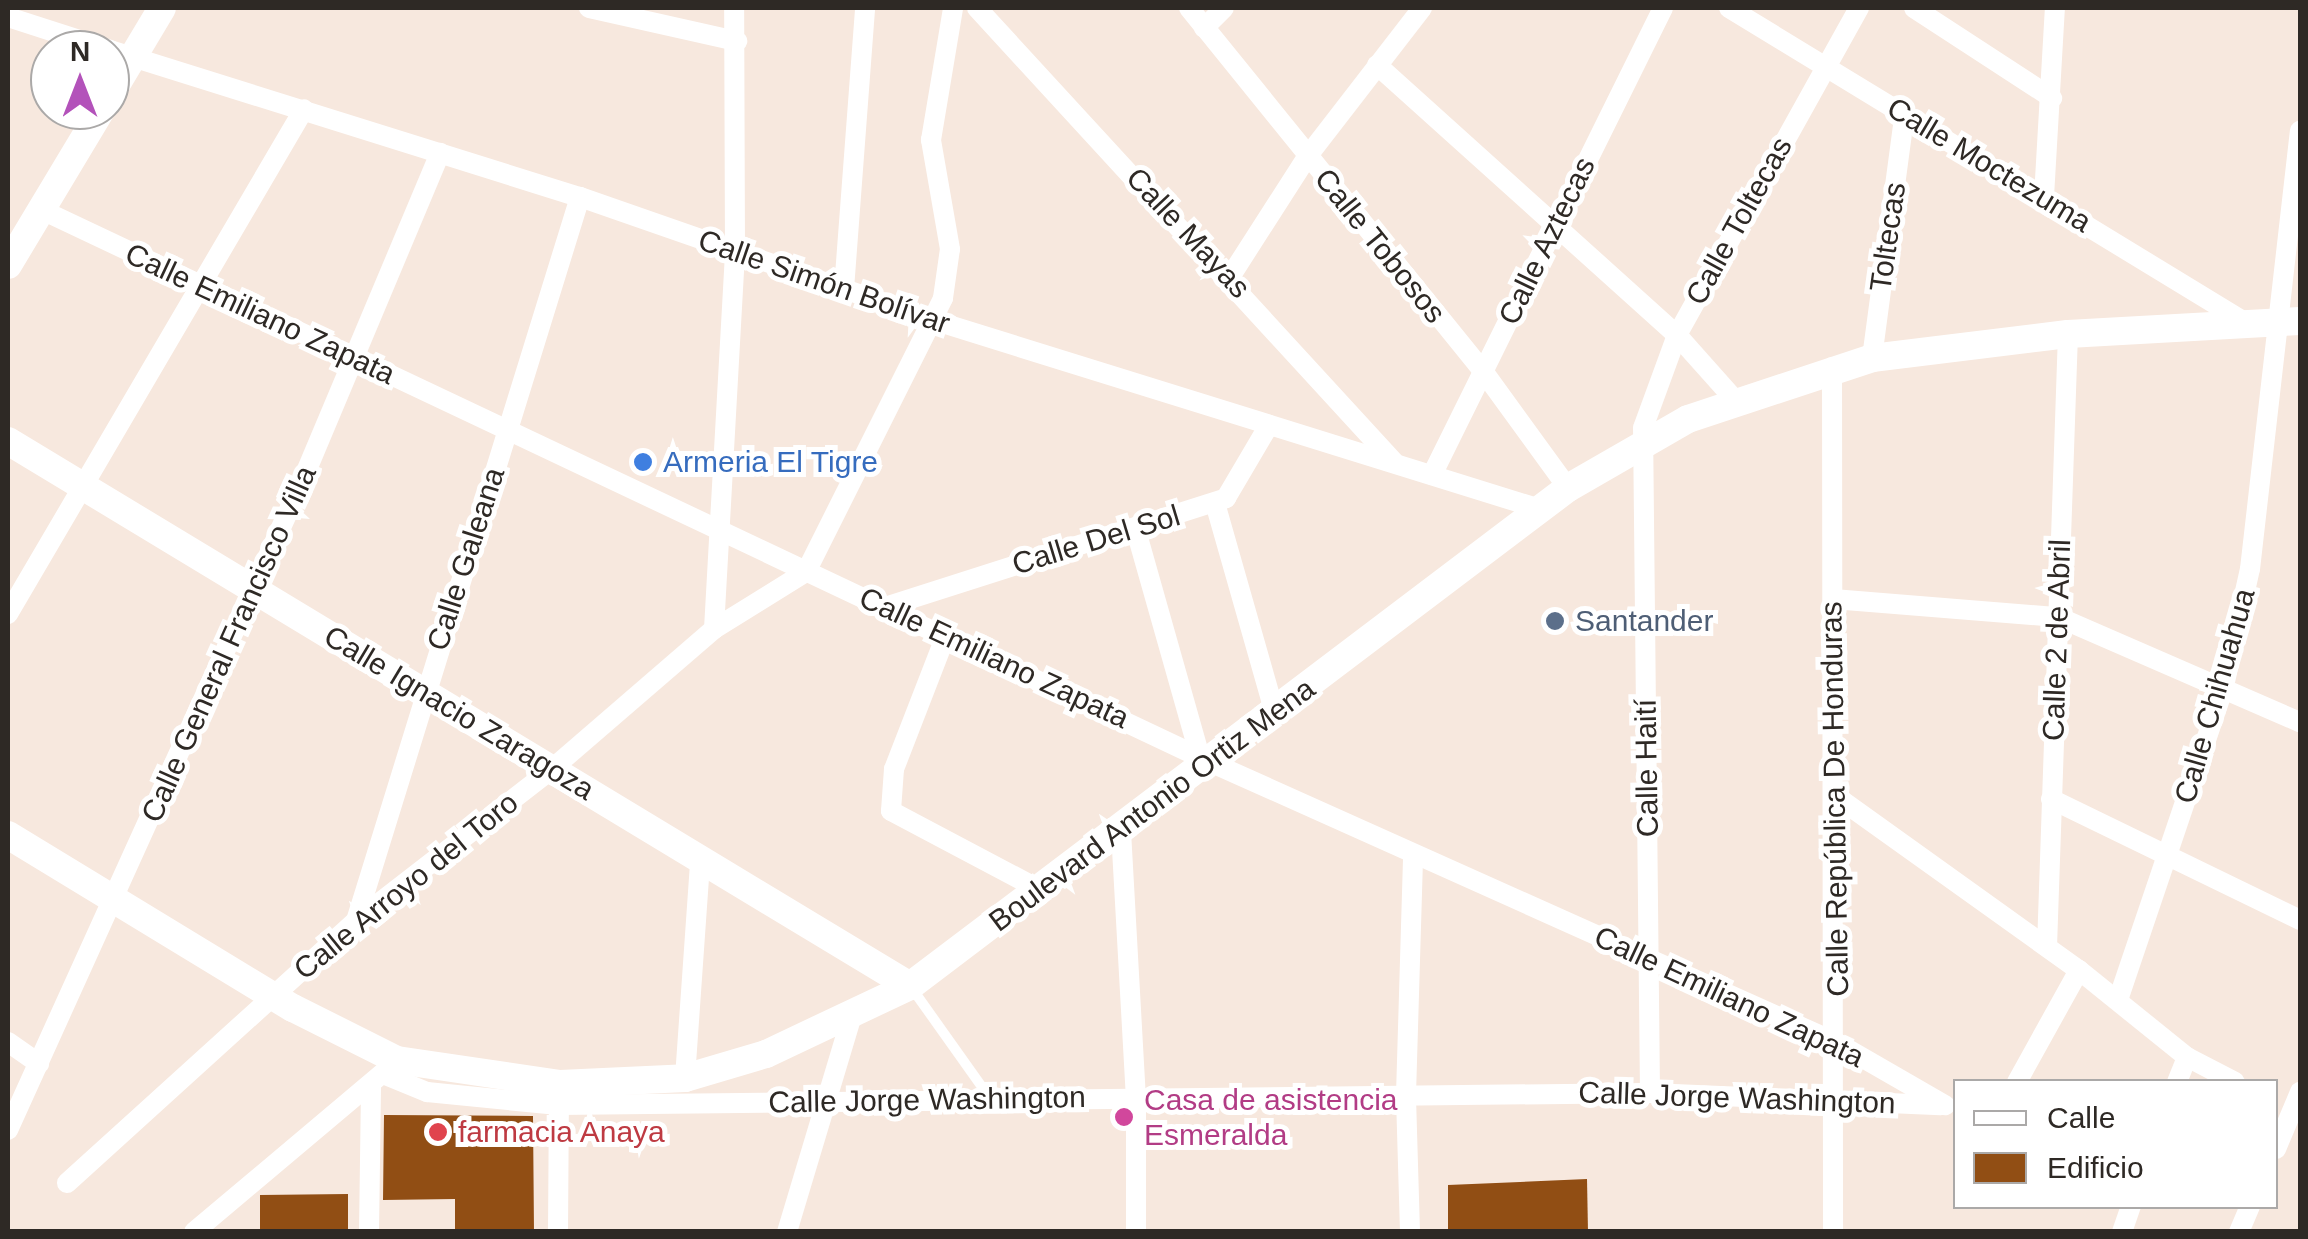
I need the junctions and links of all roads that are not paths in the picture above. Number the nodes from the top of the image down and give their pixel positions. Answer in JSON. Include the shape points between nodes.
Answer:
{"nodes":[{"id":1,"x":162,"y":8,"type":"edge"},
{"id":2,"x":589,"y":8,"type":"edge"},
{"id":3,"x":734,"y":8,"type":"edge"},
{"id":4,"x":865,"y":8,"type":"edge"},
{"id":5,"x":954,"y":8,"type":"edge"},
{"id":6,"x":977,"y":8,"type":"edge"},
{"id":7,"x":1189,"y":8,"type":"edge"},
{"id":8,"x":1224,"y":8,"type":"edge"},
{"id":9,"x":1422,"y":8,"type":"edge"},
{"id":10,"x":1663,"y":8,"type":"edge"},
{"id":11,"x":1728,"y":8,"type":"edge"},
{"id":12,"x":1859,"y":8,"type":"edge"},
{"id":13,"x":1914,"y":8,"type":"edge"},
{"id":14,"x":2055,"y":8,"type":"edge"},
{"id":15,"x":8,"y":17,"type":"edge"},
{"id":16,"x":1204,"y":28,"type":"junction"},
{"id":17,"x":48,"y":30,"type":"edge"},
{"id":18,"x":130,"y":39,"type":"edge"},
{"id":19,"x":738,"y":42,"type":"junction"},
{"id":20,"x":130,"y":56,"type":"edge"},
{"id":21,"x":1377,"y":65,"type":"junction"},
{"id":22,"x":1826,"y":65,"type":"junction"},
{"id":23,"x":2052,"y":98,"type":"junction"},
{"id":24,"x":304,"y":109,"type":"junction"},
{"id":25,"x":1904,"y":117,"type":"junction"},
{"id":26,"x":89,"y":130,"type":"edge"},
{"id":27,"x":2300,"y":131,"type":"edge"},
{"id":28,"x":440,"y":153,"type":"junction"},
{"id":29,"x":1307,"y":157,"type":"junction"},
{"id":30,"x":580,"y":197,"type":"junction"},
{"id":31,"x":2044,"y":197,"type":"junction"},
{"id":32,"x":42,"y":210,"type":"junction"},
{"id":33,"x":1553,"y":228,"type":"junction"},
{"id":34,"x":735,"y":250,"type":"junction"},
{"id":35,"x":8,"y":265,"type":"edge"},
{"id":36,"x":1230,"y":277,"type":"junction"},
{"id":37,"x":202,"y":289,"type":"junction"},
{"id":38,"x":844,"y":289,"type":"junction"},
{"id":39,"x":936,"y":321,"type":"junction"},
{"id":40,"x":2288,"y":322,"type":"edge"},
{"id":41,"x":2248,"y":324,"type":"junction"},
{"id":42,"x":2068,"y":334,"type":"junction"},
{"id":43,"x":1677,"y":335,"type":"junction"},
{"id":44,"x":356,"y":358,"type":"junction"},
{"id":45,"x":1872,"y":358,"type":"junction"},
{"id":46,"x":1832,"y":367,"type":"junction"},
{"id":47,"x":1483,"y":371,"type":"junction"},
{"id":48,"x":1734,"y":399,"type":"junction"},
{"id":49,"x":1269,"y":426,"type":"junction"},
{"id":50,"x":508,"y":430,"type":"junction"},
{"id":51,"x":8,"y":441,"type":"edge"},
{"id":52,"x":1640,"y":444,"type":"junction"},
{"id":53,"x":1394,"y":462,"type":"junction"},
{"id":54,"x":1432,"y":475,"type":"junction"},
{"id":55,"x":80,"y":487,"type":"junction"},
{"id":56,"x":1568,"y":488,"type":"junction"},
{"id":57,"x":1215,"y":503,"type":"junction"},
{"id":58,"x":1540,"y":510,"type":"junction"},
{"id":59,"x":1135,"y":527,"type":"junction"},
{"id":60,"x":724,"y":534,"type":"junction"},
{"id":61,"x":806,"y":572,"type":"junction"},
{"id":62,"x":253,"y":589,"type":"junction"},
{"id":63,"x":1833,"y":599,"type":"junction"},
{"id":64,"x":885,"y":606,"type":"junction"},
{"id":65,"x":8,"y":614,"type":"edge"},
{"id":66,"x":2058,"y":617,"type":"junction"},
{"id":67,"x":714,"y":629,"type":"junction"},
{"id":68,"x":946,"y":635,"type":"junction"},
{"id":69,"x":2224,"y":686,"type":"junction"},
{"id":70,"x":423,"y":689,"type":"junction"},
{"id":71,"x":1275,"y":713,"type":"junction"},
{"id":72,"x":2300,"y":722,"type":"edge"},
{"id":73,"x":1205,"y":757,"type":"junction"},
{"id":74,"x":553,"y":768,"type":"junction"},
{"id":75,"x":1837,"y":797,"type":"junction"},
{"id":76,"x":2050,"y":799,"type":"junction"},
{"id":77,"x":1121,"y":831,"type":"junction"},
{"id":78,"x":8,"y":835,"type":"edge"},
{"id":79,"x":2169,"y":853,"type":"junction"},
{"id":80,"x":1413,"y":855,"type":"junction"},
{"id":81,"x":700,"y":861,"type":"junction"},
{"id":82,"x":1042,"y":891,"type":"junction"},
{"id":83,"x":114,"y":902,"type":"junction"},
{"id":84,"x":2300,"y":920,"type":"edge"},
{"id":85,"x":356,"y":921,"type":"junction"},
{"id":86,"x":2047,"y":947,"type":"junction"},
{"id":87,"x":1652,"y":960,"type":"junction"},
{"id":88,"x":2079,"y":970,"type":"junction"},
{"id":89,"x":910,"y":986,"type":"junction"},
{"id":90,"x":2118,"y":1000,"type":"junction"},
{"id":91,"x":851,"y":1018,"type":"junction"},
{"id":92,"x":8,"y":1042,"type":"edge"},
{"id":93,"x":1837,"y":1044,"type":"junction"},
{"id":94,"x":2187,"y":1057,"type":"junction"},
{"id":95,"x":40,"y":1064,"type":"junction"},
{"id":96,"x":384,"y":1073,"type":"junction"},
{"id":97,"x":685,"y":1078,"type":"junction"},
{"id":98,"x":2020,"y":1079,"type":"edge"},
{"id":99,"x":2179,"y":1079,"type":"edge"},
{"id":100,"x":2228,"y":1079,"type":"edge"},
{"id":101,"x":1650,"y":1093,"type":"junction"},
{"id":102,"x":559,"y":1094,"type":"junction"},
{"id":103,"x":1406,"y":1095,"type":"junction"},
{"id":104,"x":1136,"y":1097,"type":"junction"},
{"id":105,"x":990,"y":1098,"type":"junction"},
{"id":106,"x":1837,"y":1098,"type":"junction"},
{"id":107,"x":823,"y":1102,"type":"junction"},
{"id":108,"x":2292,"y":1105,"type":"edge"},
{"id":109,"x":1950,"y":1106,"type":"edge"},
{"id":110,"x":8,"y":1130,"type":"edge"},
{"id":111,"x":2278,"y":1144,"type":"edge"},
{"id":112,"x":67,"y":1184,"type":"dead end"},
{"id":113,"x":194,"y":1232,"type":"edge"},
{"id":114,"x":369,"y":1232,"type":"edge"},
{"id":115,"x":558,"y":1232,"type":"edge"},
{"id":116,"x":787,"y":1232,"type":"edge"},
{"id":117,"x":1136,"y":1232,"type":"edge"},
{"id":118,"x":1410,"y":1232,"type":"edge"},
{"id":119,"x":1833,"y":1232,"type":"edge"}],
"edges":[{"from":1,"to":18,"type":"main road"},
{"from":2,"to":19,"type":"street"},
{"from":3,"to":19,"type":"street"},
{"from":4,"to":38,"type":"street"},
{"from":5,"to":39,"type":"street","via":[[931,140],[950,248]]},
{"from":6,"to":36,"type":"street","name":"Calle Mayas"},
{"from":7,"to":16,"type":"street","name":"Calle Tobosos"},
{"from":8,"to":16,"type":"street"},
{"from":9,"to":21,"type":"street"},
{"from":10,"to":33,"type":"street","name":"Calle Aztecas"},
{"from":11,"to":22,"type":"street","name":"Calle Moctezuma"},
{"from":12,"to":22,"type":"street","name":"Calle Toltecas"},
{"from":13,"to":23,"type":"street"},
{"from":14,"to":23,"type":"street"},
{"from":15,"to":17,"type":"street","name":"Calle Simón Bolívar"},
{"from":16,"to":29,"type":"street","name":"Calle Tobosos"},
{"from":19,"to":34,"type":"street"},
{"from":20,"to":24,"type":"street","name":"Calle Simón Bolívar"},
{"from":21,"to":29,"type":"street"},
{"from":21,"to":33,"type":"street"},
{"from":22,"to":25,"type":"street","name":"Calle Moctezuma"},
{"from":22,"to":43,"type":"street","name":"Calle Toltecas"},
{"from":23,"to":31,"type":"street"},
{"from":24,"to":28,"type":"street","name":"Calle Simón Bolívar"},
{"from":24,"to":37,"type":"street"},
{"from":25,"to":31,"type":"street","name":"Calle Moctezuma"},
{"from":25,"to":45,"type":"street","name":"Toltecas"},
{"from":26,"to":32,"type":"main road"},
{"from":27,"to":40,"type":"street","name":"Calle Chihuahua"},
{"from":28,"to":30,"type":"street","name":"Calle Simón Bolívar"},
{"from":28,"to":44,"type":"street","name":"Calle General Francisco Villa"},
{"from":29,"to":36,"type":"street"},
{"from":29,"to":47,"type":"street","name":"Calle Tobosos"},
{"from":30,"to":34,"type":"street","name":"Calle Simón Bolívar"},
{"from":30,"to":50,"type":"street","name":"Calle Galeana"},
{"from":31,"to":41,"type":"street","name":"Calle Moctezuma"},
{"from":32,"to":35,"type":"main road"},
{"from":32,"to":37,"type":"street","name":"Calle Emiliano Zapata"},
{"from":33,"to":43,"type":"street"},
{"from":33,"to":47,"type":"street","name":"Calle Aztecas"},
{"from":34,"to":38,"type":"street","name":"Calle Simón Bolívar"},
{"from":34,"to":60,"type":"street"},
{"from":36,"to":53,"type":"street","name":"Calle Mayas"},
{"from":37,"to":44,"type":"street","name":"Calle Emiliano Zapata"},
{"from":37,"to":55,"type":"street"},
{"from":38,"to":39,"type":"street","name":"Calle Simón Bolívar"},
{"from":39,"to":49,"type":"street","name":"Calle Simón Bolívar"},
{"from":39,"to":61,"type":"street"},
{"from":40,"to":41,"type":"main road","name":"Boulevard Antonio Ortiz Mena"},
{"from":40,"to":69,"type":"street","name":"Calle Chihuahua","via":[[2250,569]]},
{"from":41,"to":42,"type":"main road","name":"Boulevard Antonio Ortiz Mena"},
{"from":42,"to":45,"type":"main road","name":"Boulevard Antonio Ortiz Mena"},
{"from":42,"to":66,"type":"street","name":"Calle 2 de Abril"},
{"from":43,"to":48,"type":"street"},
{"from":43,"to":52,"type":"street","name":"Calle Toltecas"},
{"from":44,"to":50,"type":"street","name":"Calle Emiliano Zapata"},
{"from":44,"to":62,"type":"street","name":"Calle General Francisco Villa"},
{"from":45,"to":46,"type":"main road","name":"Boulevard Antonio Ortiz Mena"},
{"from":46,"to":48,"type":"main road","name":"Boulevard Antonio Ortiz Mena"},
{"from":46,"to":63,"type":"street","name":"Calle República De Honduras"},
{"from":47,"to":54,"type":"street","name":"Calle Aztecas"},
{"from":47,"to":56,"type":"street","name":"Calle Tobosos"},
{"from":48,"to":52,"type":"main road","name":"Boulevard Antonio Ortiz Mena"},
{"from":49,"to":53,"type":"street","name":"Calle Simón Bolívar"},
{"from":49,"to":57,"type":"street","name":"Calle Del Sol","via":[[1237,488]]},
{"from":50,"to":60,"type":"street","name":"Calle Emiliano Zapata"},
{"from":50,"to":70,"type":"street","name":"Calle Galeana"},
{"from":51,"to":55,"type":"main road","name":"Calle Ignacio Zaragoza"},
{"from":52,"to":56,"type":"main road","name":"Boulevard Antonio Ortiz Mena"},
{"from":52,"to":87,"type":"street","name":"Calle Haití"},
{"from":53,"to":54,"type":"street","name":"Calle Simón Bolívar"},
{"from":54,"to":58,"type":"street","name":"Calle Simón Bolívar"},
{"from":55,"to":62,"type":"main road","name":"Calle Ignacio Zaragoza"},
{"from":55,"to":65,"type":"street"},
{"from":56,"to":58,"type":"main road","name":"Boulevard Antonio Ortiz Mena"},
{"from":57,"to":59,"type":"street","name":"Calle Del Sol"},
{"from":57,"to":71,"type":"street"},
{"from":58,"to":71,"type":"main road","name":"Boulevard Antonio Ortiz Mena"},
{"from":59,"to":64,"type":"street","name":"Calle Del Sol"},
{"from":59,"to":73,"type":"street"},
{"from":60,"to":61,"type":"street","name":"Calle Emiliano Zapata"},
{"from":60,"to":67,"type":"street"},
{"from":61,"to":64,"type":"street","name":"Calle Emiliano Zapata"},
{"from":61,"to":67,"type":"street","name":"Calle Arroyo del Toro"},
{"from":62,"to":70,"type":"main road","name":"Calle Ignacio Zaragoza"},
{"from":62,"to":83,"type":"street","name":"Calle General Francisco Villa"},
{"from":63,"to":66,"type":"street"},
{"from":63,"to":75,"type":"street","name":"Calle República De Honduras"},
{"from":64,"to":68,"type":"street","name":"Calle Emiliano Zapata"},
{"from":66,"to":69,"type":"street"},
{"from":66,"to":76,"type":"street","name":"Calle 2 de Abril"},
{"from":67,"to":74,"type":"street","name":"Calle Arroyo del Toro"},
{"from":68,"to":73,"type":"street","name":"Calle Emiliano Zapata"},
{"from":68,"to":82,"type":"street","via":[[894,769],[888,804],[896,816]]},
{"from":69,"to":72,"type":"street"},
{"from":69,"to":79,"type":"street","name":"Calle Chihuahua"},
{"from":70,"to":74,"type":"main road","name":"Calle Ignacio Zaragoza"},
{"from":70,"to":85,"type":"street","name":"Calle Galeana"},
{"from":71,"to":73,"type":"main road","name":"Boulevard Antonio Ortiz Mena"},
{"from":73,"to":77,"type":"main road","name":"Boulevard Antonio Ortiz Mena"},
{"from":73,"to":80,"type":"street","name":"Calle Emiliano Zapata"},
{"from":74,"to":81,"type":"main road","name":"Calle Ignacio Zaragoza"},
{"from":74,"to":85,"type":"street","name":"Calle Arroyo del Toro"},
{"from":75,"to":86,"type":"street"},
{"from":75,"to":93,"type":"street","name":"Calle República De Honduras"},
{"from":76,"to":79,"type":"street"},
{"from":76,"to":86,"type":"street","name":"Calle 2 de Abril"},
{"from":77,"to":82,"type":"main road","name":"Boulevard Antonio Ortiz Mena"},
{"from":77,"to":104,"type":"street"},
{"from":78,"to":83,"type":"main road","name":"Boulevard Antonio Ortiz Mena"},
{"from":79,"to":84,"type":"street"},
{"from":79,"to":90,"type":"street","name":"Calle Chihuahua"},
{"from":80,"to":87,"type":"street","name":"Calle Emiliano Zapata"},
{"from":80,"to":103,"type":"street"},
{"from":81,"to":89,"type":"main road","name":"Calle Ignacio Zaragoza"},
{"from":81,"to":97,"type":"street"},
{"from":82,"to":89,"type":"main road","name":"Boulevard Antonio Ortiz Mena"},
{"from":83,"to":95,"type":"street","name":"Calle General Francisco Villa"},
{"from":83,"to":96,"type":"main road","name":"Boulevard Antonio Ortiz Mena","via":[[292,1008]]},
{"from":85,"to":112,"type":"street","name":"Calle Arroyo del Toro"},
{"from":86,"to":88,"type":"street"},
{"from":87,"to":93,"type":"street","name":"Calle Emiliano Zapata"},
{"from":87,"to":101,"type":"street","name":"Calle Haití"},
{"from":88,"to":90,"type":"street"},
{"from":88,"to":98,"type":"street"},
{"from":89,"to":91,"type":"main road","name":"Boulevard Antonio Ortiz Mena"},
{"from":89,"to":105,"type":"lane"},
{"from":90,"to":94,"type":"street"},
{"from":91,"to":97,"type":"main road","name":"Boulevard Antonio Ortiz Mena"},
{"from":91,"to":107,"type":"street"},
{"from":92,"to":95,"type":"street"},
{"from":93,"to":106,"type":"street","name":"Calle República De Honduras"},
{"from":93,"to":109,"type":"street","name":"Calle Emiliano Zapata"},
{"from":94,"to":99,"type":"street"},
{"from":94,"to":100,"type":"street"},
{"from":95,"to":110,"type":"street","name":"Calle General Francisco Villa"},
{"from":96,"to":102,"type":"main road","name":"Boulevard Antonio Ortiz Mena"},
{"from":96,"to":113,"type":"street"},
{"from":96,"to":114,"type":"street"},
{"from":97,"to":102,"type":"main road","name":"Boulevard Antonio Ortiz Mena"},
{"from":101,"to":103,"type":"street","name":"Calle Jorge Washington"},
{"from":101,"to":106,"type":"street","name":"Calle Jorge Washington"},
{"from":102,"to":107,"type":"street","name":"Calle Jorge Washington"},
{"from":102,"to":115,"type":"street"},
{"from":103,"to":104,"type":"street","name":"Calle Jorge Washington"},
{"from":103,"to":118,"type":"street"},
{"from":104,"to":105,"type":"street","name":"Calle Jorge Washington"},
{"from":104,"to":117,"type":"street"},
{"from":105,"to":107,"type":"street","name":"Calle Jorge Washington"},
{"from":106,"to":109,"type":"street","name":"Calle Jorge Washington"},
{"from":106,"to":119,"type":"street","name":"Calle República De Honduras"},
{"from":107,"to":116,"type":"street"},
{"from":108,"to":111,"type":"street"}]}
